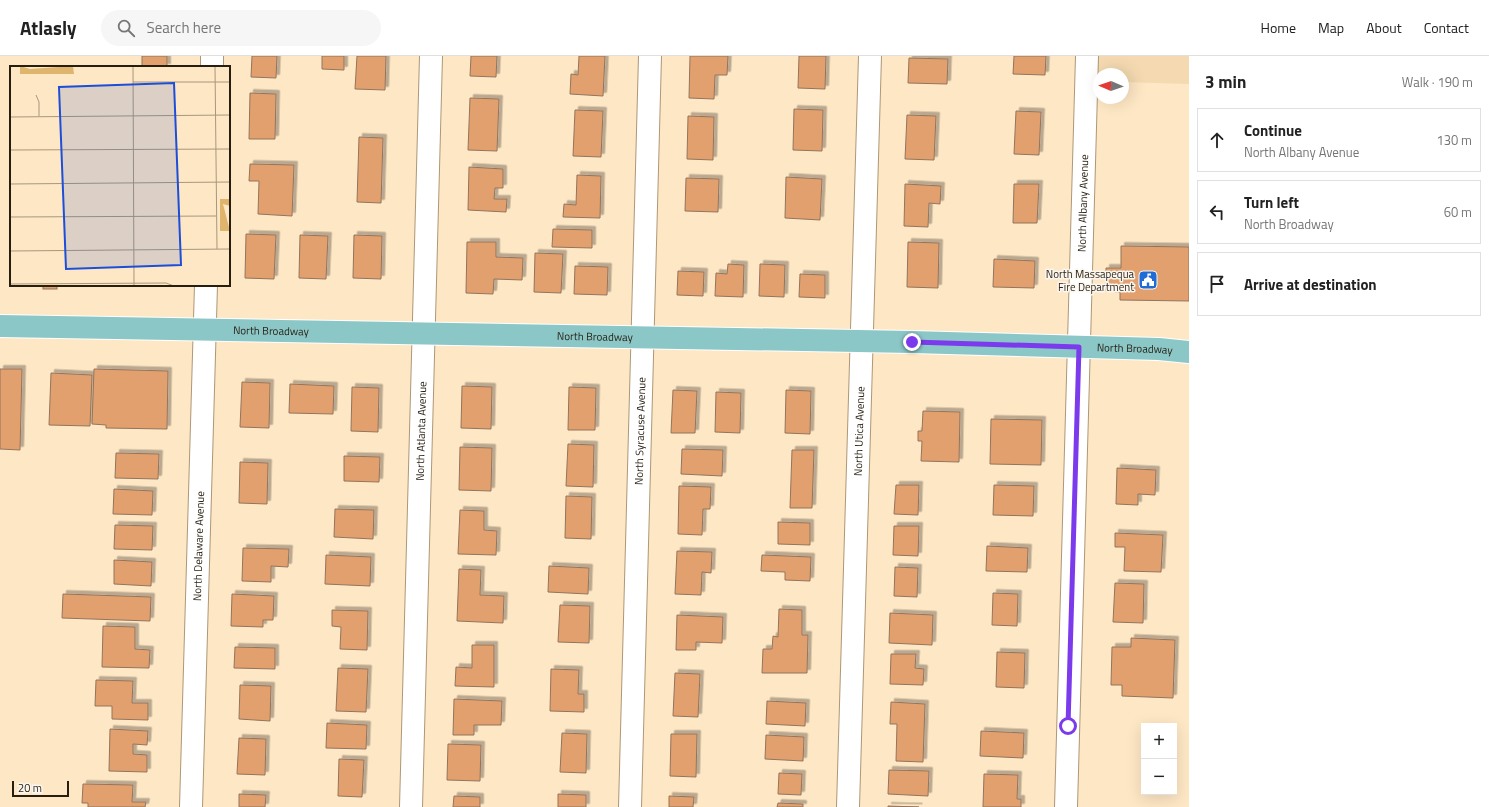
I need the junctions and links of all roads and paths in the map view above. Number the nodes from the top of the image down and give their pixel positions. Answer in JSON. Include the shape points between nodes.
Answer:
{"nodes":[{"id":1,"x":431,"y":56,"type":"edge"},
{"id":2,"x":650,"y":56,"type":"edge"},
{"id":3,"x":870,"y":56,"type":"edge"},
{"id":4,"x":1087,"y":56,"type":"edge"},
{"id":5,"x":206,"y":286,"type":"edge"},
{"id":6,"x":0,"y":326,"type":"edge"},
{"id":7,"x":205,"y":330,"type":"junction"},
{"id":8,"x":424,"y":334,"type":"junction"},
{"id":9,"x":642,"y":338,"type":"junction"},
{"id":10,"x":861,"y":342,"type":"junction"},
{"id":11,"x":1079,"y":347,"type":"junction"},
{"id":12,"x":1189,"y":352,"type":"edge"},
{"id":13,"x":191,"y":807,"type":"edge"},
{"id":14,"x":410,"y":807,"type":"edge"},
{"id":15,"x":630,"y":807,"type":"edge"},
{"id":16,"x":848,"y":807,"type":"edge"},
{"id":17,"x":1066,"y":807,"type":"edge"}],
"edges":[{"from":1,"to":8,"type":"street","name":"North Atlanta Avenue"},
{"from":2,"to":9,"type":"street","name":"North Syracuse Avenue"},
{"from":3,"to":10,"type":"street","name":"North Utica Avenue"},
{"from":4,"to":11,"type":"street","name":"North Albany Avenue"},
{"from":5,"to":7,"type":"street","name":"North Delaware Avenue"},
{"from":6,"to":7,"type":"main road","name":"North Broadway"},
{"from":7,"to":8,"type":"main road","name":"North Broadway"},
{"from":7,"to":13,"type":"street","name":"North Delaware Avenue"},
{"from":8,"to":9,"type":"main road","name":"North Broadway"},
{"from":8,"to":14,"type":"street","name":"North Atlanta Avenue"},
{"from":9,"to":10,"type":"main road","name":"North Broadway"},
{"from":9,"to":15,"type":"street","name":"North Syracuse Avenue"},
{"from":10,"to":11,"type":"main road","name":"North Broadway"},
{"from":10,"to":16,"type":"street","name":"North Utica Avenue"},
{"from":11,"to":12,"type":"main road","name":"North Broadway"},
{"from":11,"to":17,"type":"street","name":"North Albany Avenue"}]}
